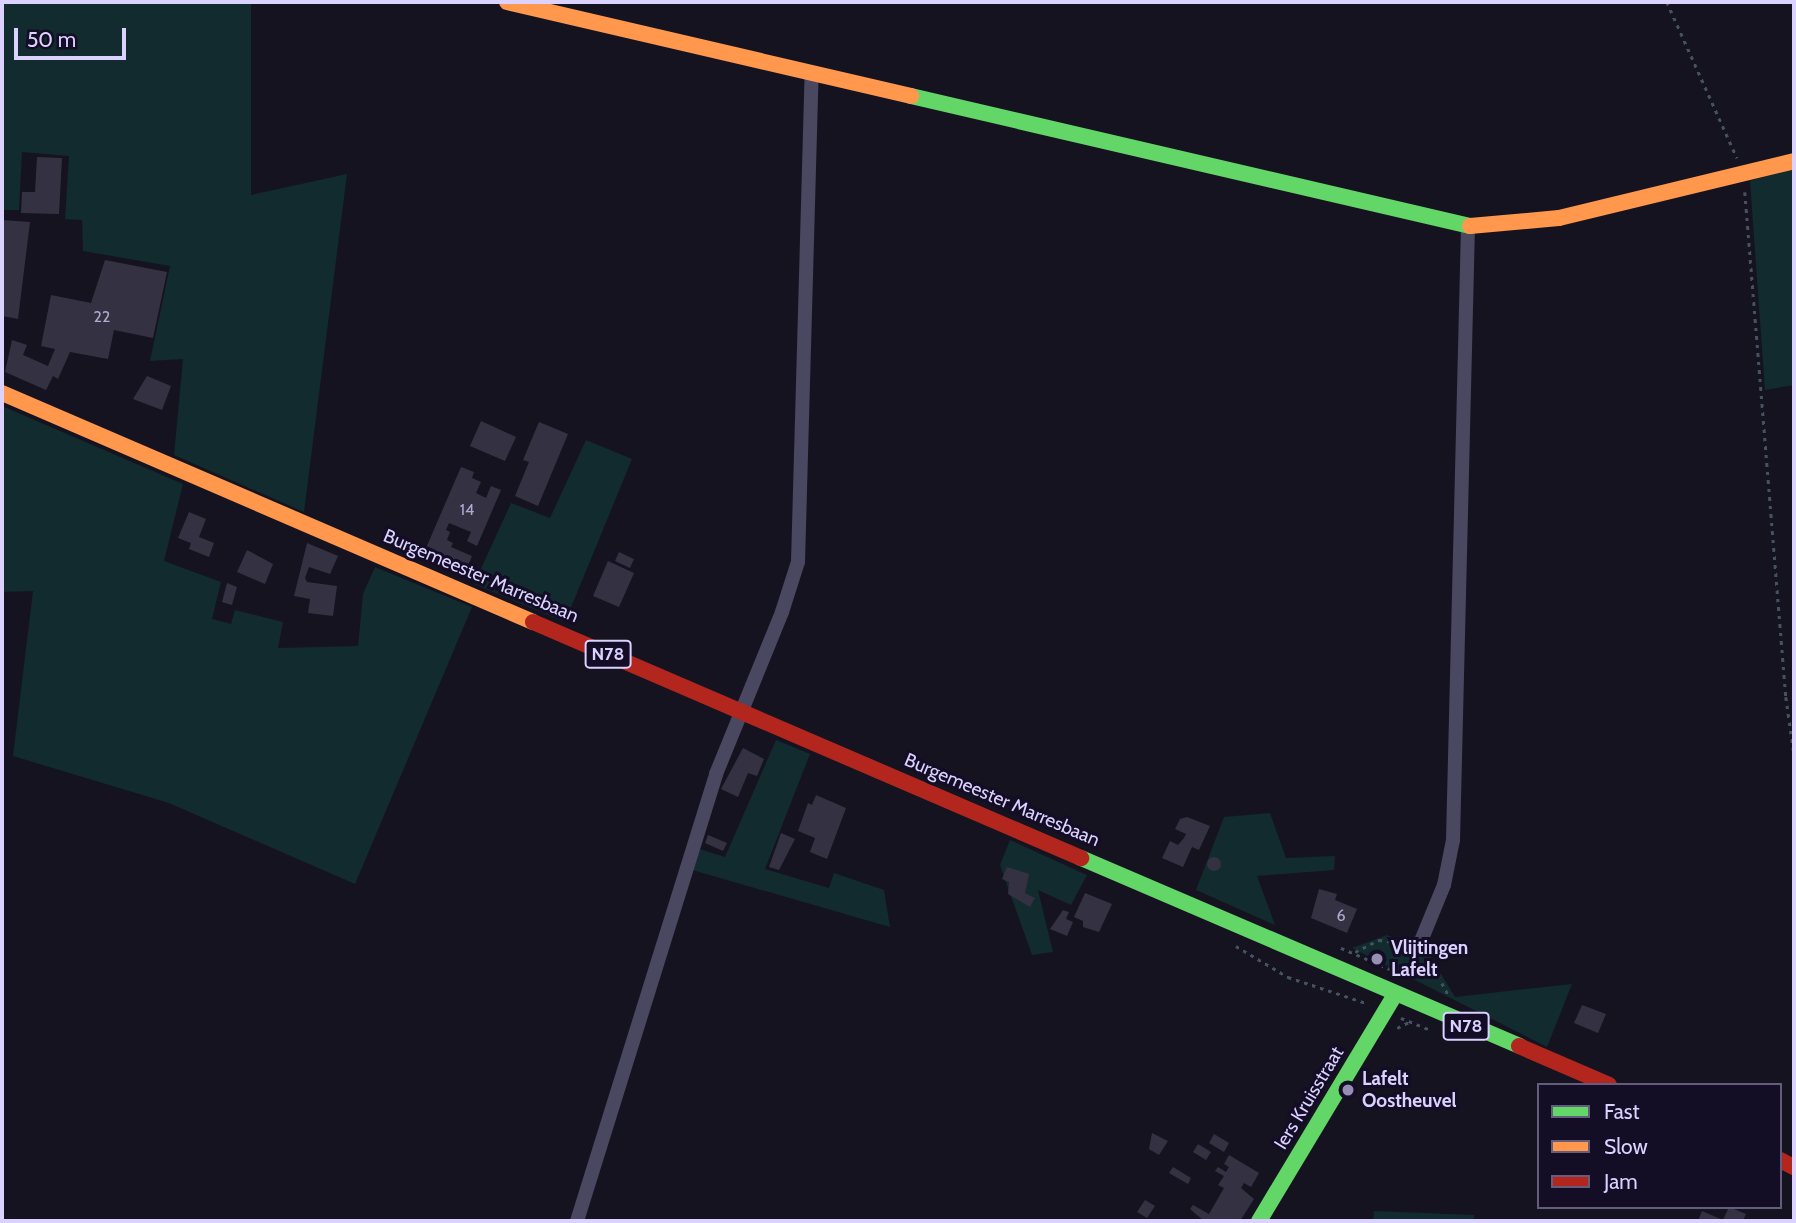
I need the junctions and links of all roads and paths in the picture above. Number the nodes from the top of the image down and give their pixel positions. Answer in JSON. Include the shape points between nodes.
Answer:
{"nodes":[{"id":1,"x":507,"y":2,"type":"edge"},
{"id":2,"x":1667,"y":2,"type":"edge"},
{"id":3,"x":812,"y":74,"type":"junction"},
{"id":4,"x":1794,"y":161,"type":"edge"},
{"id":5,"x":1744,"y":174,"type":"junction"},
{"id":6,"x":1468,"y":226,"type":"junction"},
{"id":7,"x":2,"y":393,"type":"edge"},
{"id":8,"x":739,"y":710,"type":"junction"},
{"id":9,"x":1794,"y":753,"type":"edge"},
{"id":10,"x":1231,"y":941,"type":"dead end"},
{"id":11,"x":1421,"y":941,"type":"dead end"},
{"id":12,"x":1338,"y":947,"type":"dead end"},
{"id":13,"x":1394,"y":996,"type":"junction"},
{"id":14,"x":1449,"y":996,"type":"dead end"},
{"id":15,"x":1360,"y":1000,"type":"dead end"},
{"id":16,"x":1409,"y":1022,"type":"dead end"},
{"id":17,"x":1433,"y":1031,"type":"dead end"},
{"id":18,"x":1604,"y":1083,"type":"edge"},
{"id":19,"x":577,"y":1221,"type":"edge"},
{"id":20,"x":1259,"y":1221,"type":"edge"}],
"edges":[{"from":1,"to":3,"type":"main road"},
{"from":2,"to":5,"type":"path"},
{"from":3,"to":6,"type":"main road"},
{"from":3,"to":8,"type":"street","via":[[798,562],[782,612]]},
{"from":4,"to":5,"type":"main road"},
{"from":5,"to":6,"type":"main road","via":[[1559,218]]},
{"from":5,"to":9,"type":"path","via":[[1783,669]]},
{"from":6,"to":11,"type":"street","via":[[1453,840],[1444,885]]},
{"from":7,"to":8,"type":"main road","name":"Burgemeester Marresbaan","number":"N78"},
{"from":8,"to":13,"type":"main road","name":"Burgemeester Marresbaan","number":"N78"},
{"from":8,"to":19,"type":"street"},
{"from":10,"to":15,"type":"path","via":[[1288,977]]},
{"from":12,"to":14,"type":"path","via":[[1355,952],[1379,940],[1393,939],[1418,948],[1432,959]]},
{"from":13,"to":18,"type":"main road","name":"Burgemeester Marresbaan","number":"N78"},
{"from":13,"to":20,"type":"main road","name":"Iers Kruisstraat"},
{"from":16,"to":17,"type":"path"}]}
